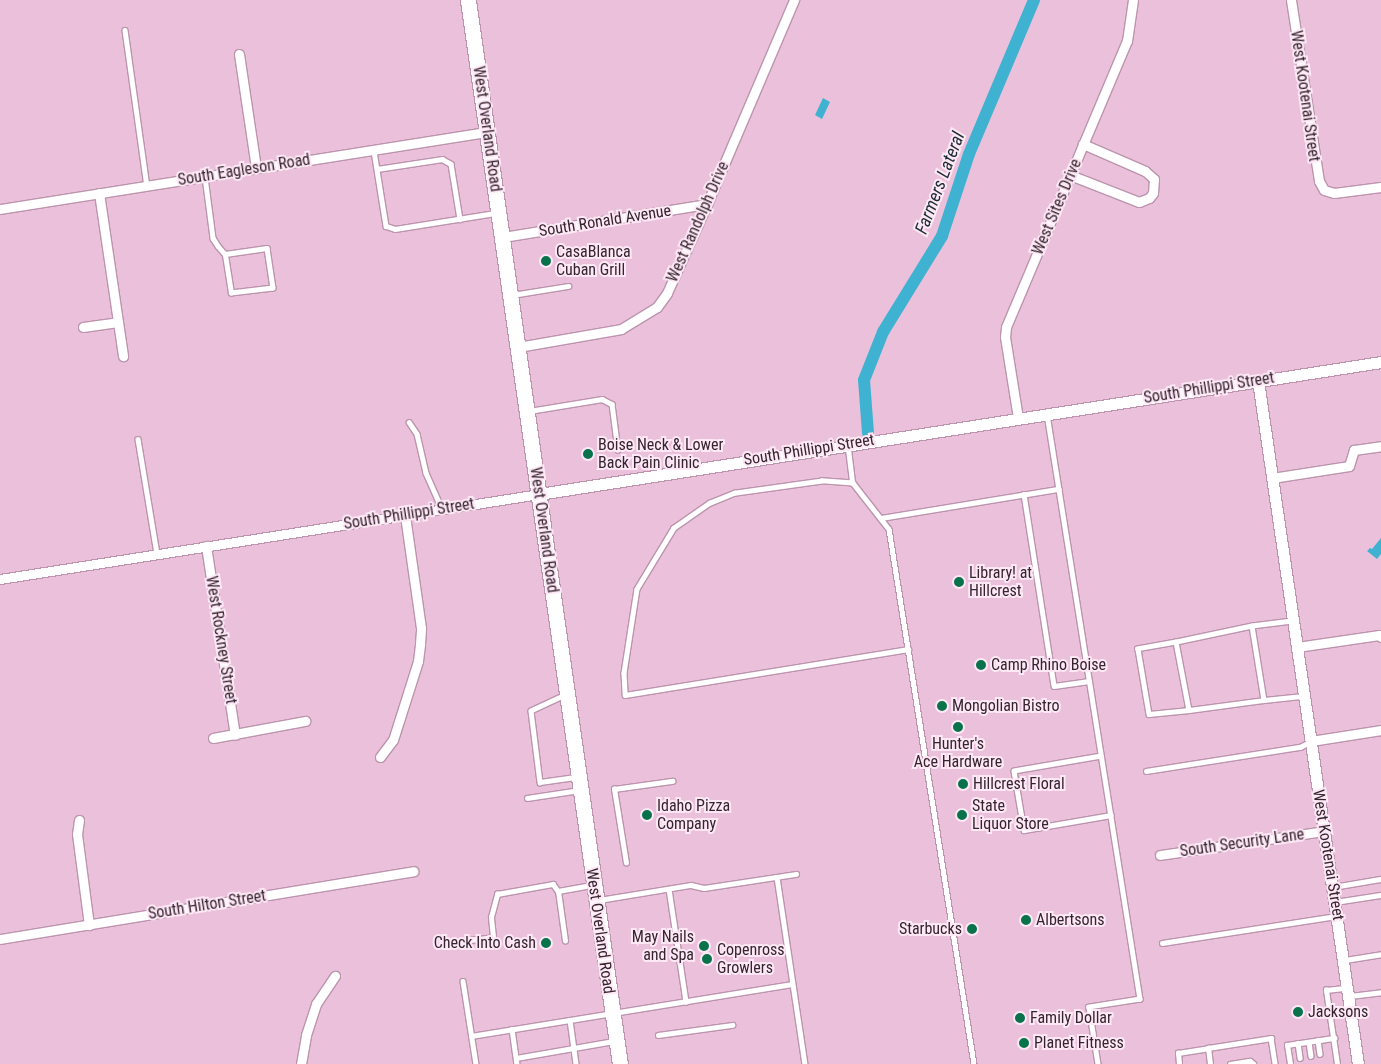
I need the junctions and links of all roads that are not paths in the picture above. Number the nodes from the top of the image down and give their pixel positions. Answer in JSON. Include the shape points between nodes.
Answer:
{"nodes":[{"id":1,"x":468,"y":0,"type":"edge"},
{"id":2,"x":794,"y":0,"type":"edge"},
{"id":3,"x":1133,"y":0,"type":"edge"},
{"id":4,"x":1291,"y":0,"type":"edge"},
{"id":5,"x":125,"y":30,"type":"dead end"},
{"id":6,"x":239,"y":54,"type":"dead end"},
{"id":7,"x":488,"y":132,"type":"junction"},
{"id":8,"x":1083,"y":144,"type":"junction"},
{"id":9,"x":374,"y":150,"type":"junction"},
{"id":10,"x":256,"y":168,"type":"junction"},
{"id":11,"x":377,"y":169,"type":"junction"},
{"id":12,"x":1070,"y":175,"type":"junction"},
{"id":13,"x":205,"y":176,"type":"junction"},
{"id":14,"x":146,"y":186,"type":"junction"},
{"id":15,"x":1381,"y":187,"type":"edge"},
{"id":16,"x":100,"y":193,"type":"junction"},
{"id":17,"x":707,"y":204,"type":"junction"},
{"id":18,"x":0,"y":209,"type":"edge"},
{"id":19,"x":499,"y":213,"type":"junction"},
{"id":20,"x":460,"y":219,"type":"junction"},
{"id":21,"x":503,"y":238,"type":"junction"},
{"id":22,"x":225,"y":254,"type":"junction"},
{"id":23,"x":568,"y":286,"type":"dead end"},
{"id":24,"x":511,"y":295,"type":"junction"},
{"id":25,"x":118,"y":322,"type":"junction"},
{"id":26,"x":83,"y":327,"type":"dead end"},
{"id":27,"x":518,"y":347,"type":"junction"},
{"id":28,"x":122,"y":356,"type":"dead end"},
{"id":29,"x":1381,"y":362,"type":"edge"},
{"id":30,"x":1258,"y":381,"type":"junction"},
{"id":31,"x":527,"y":412,"type":"junction"},
{"id":32,"x":1047,"y":413,"type":"junction"},
{"id":33,"x":1018,"y":418,"type":"junction"},
{"id":34,"x":409,"y":422,"type":"dead end"},
{"id":35,"x":138,"y":439,"type":"dead end"},
{"id":36,"x":848,"y":444,"type":"junction"},
{"id":37,"x":1381,"y":446,"type":"edge"},
{"id":38,"x":618,"y":450,"type":"dead end"},
{"id":39,"x":1272,"y":478,"type":"junction"},
{"id":40,"x":853,"y":483,"type":"junction"},
{"id":41,"x":1059,"y":489,"type":"junction"},
{"id":42,"x":539,"y":494,"type":"junction"},
{"id":43,"x":1024,"y":494,"type":"junction"},
{"id":44,"x":442,"y":509,"type":"junction"},
{"id":45,"x":405,"y":515,"type":"junction"},
{"id":46,"x":881,"y":518,"type":"junction"},
{"id":47,"x":206,"y":546,"type":"junction"},
{"id":48,"x":157,"y":554,"type":"junction"},
{"id":49,"x":0,"y":579,"type":"edge"},
{"id":50,"x":1293,"y":621,"type":"junction"},
{"id":51,"x":1252,"y":626,"type":"junction"},
{"id":52,"x":1381,"y":637,"type":"edge"},
{"id":53,"x":1176,"y":642,"type":"junction"},
{"id":54,"x":1297,"y":647,"type":"junction"},
{"id":55,"x":908,"y":649,"type":"junction"},
{"id":56,"x":1089,"y":681,"type":"junction"},
{"id":57,"x":567,"y":694,"type":"junction"},
{"id":58,"x":1304,"y":695,"type":"junction"},
{"id":59,"x":1264,"y":700,"type":"junction"},
{"id":60,"x":1189,"y":710,"type":"junction"},
{"id":61,"x":305,"y":720,"type":"dead end"},
{"id":62,"x":1381,"y":730,"type":"edge"},
{"id":63,"x":235,"y":734,"type":"junction"},
{"id":64,"x":212,"y":738,"type":"dead end"},
{"id":65,"x":1311,"y":741,"type":"junction"},
{"id":66,"x":1101,"y":756,"type":"junction"},
{"id":67,"x":380,"y":757,"type":"dead end"},
{"id":68,"x":1146,"y":771,"type":"dead end"},
{"id":69,"x":672,"y":781,"type":"dead end"},
{"id":70,"x":579,"y":784,"type":"junction"},
{"id":71,"x":527,"y":798,"type":"dead end"},
{"id":72,"x":1111,"y":816,"type":"junction"},
{"id":73,"x":79,"y":820,"type":"dead end"},
{"id":74,"x":1324,"y":831,"type":"junction"},
{"id":75,"x":1160,"y":855,"type":"dead end"},
{"id":76,"x":626,"y":863,"type":"dead end"},
{"id":77,"x":413,"y":871,"type":"dead end"},
{"id":78,"x":796,"y":874,"type":"dead end"},
{"id":79,"x":777,"y":878,"type":"junction"},
{"id":80,"x":1381,"y":879,"type":"edge"},
{"id":81,"x":594,"y":885,"type":"junction"},
{"id":82,"x":1333,"y":887,"type":"junction"},
{"id":83,"x":669,"y":889,"type":"junction"},
{"id":84,"x":558,"y":891,"type":"junction"},
{"id":85,"x":1381,"y":895,"type":"edge"},
{"id":86,"x":596,"y":900,"type":"junction"},
{"id":87,"x":1335,"y":902,"type":"junction"},
{"id":88,"x":1337,"y":916,"type":"junction"},
{"id":89,"x":90,"y":925,"type":"junction"},
{"id":90,"x":0,"y":939,"type":"edge"},
{"id":91,"x":470,"y":940,"type":"dead end"},
{"id":92,"x":565,"y":941,"type":"dead end"},
{"id":93,"x":1162,"y":943,"type":"dead end"},
{"id":94,"x":1381,"y":954,"type":"edge"},
{"id":95,"x":1345,"y":960,"type":"junction"},
{"id":96,"x":335,"y":976,"type":"dead end"},
{"id":97,"x":463,"y":981,"type":"dead end"},
{"id":98,"x":792,"y":984,"type":"junction"},
{"id":99,"x":1348,"y":992,"type":"junction"},
{"id":100,"x":1381,"y":992,"type":"edge"},
{"id":101,"x":686,"y":1002,"type":"junction"},
{"id":102,"x":612,"y":1013,"type":"junction"},
{"id":103,"x":570,"y":1020,"type":"junction"},
{"id":104,"x":732,"y":1025,"type":"dead end"},
{"id":105,"x":512,"y":1029,"type":"junction"},
{"id":106,"x":472,"y":1036,"type":"junction"},
{"id":107,"x":658,"y":1036,"type":"dead end"},
{"id":108,"x":1334,"y":1038,"type":"junction"},
{"id":109,"x":1318,"y":1040,"type":"junction"},
{"id":110,"x":616,"y":1041,"type":"junction"},
{"id":111,"x":1309,"y":1042,"type":"junction"},
{"id":112,"x":1298,"y":1043,"type":"junction"},
{"id":113,"x":574,"y":1048,"type":"junction"},
{"id":114,"x":1208,"y":1048,"type":"junction"},
{"id":115,"x":1320,"y":1054,"type":"dead end"},
{"id":116,"x":1311,"y":1056,"type":"dead end"},
{"id":117,"x":516,"y":1058,"type":"junction"},
{"id":118,"x":1300,"y":1058,"type":"dead end"},
{"id":119,"x":619,"y":1063,"type":"edge"},
{"id":120,"x":302,"y":1064,"type":"edge"},
{"id":121,"x":476,"y":1064,"type":"edge"},
{"id":122,"x":517,"y":1064,"type":"edge"},
{"id":123,"x":576,"y":1064,"type":"edge"},
{"id":124,"x":805,"y":1064,"type":"edge"},
{"id":125,"x":974,"y":1064,"type":"edge"},
{"id":126,"x":1098,"y":1064,"type":"edge"},
{"id":127,"x":1179,"y":1064,"type":"edge"},
{"id":128,"x":1210,"y":1064,"type":"edge"},
{"id":129,"x":1230,"y":1064,"type":"edge"},
{"id":130,"x":1255,"y":1064,"type":"edge"},
{"id":131,"x":1275,"y":1064,"type":"edge"},
{"id":132,"x":1290,"y":1064,"type":"edge"},
{"id":133,"x":1337,"y":1064,"type":"edge"},
{"id":134,"x":1358,"y":1064,"type":"edge"}],
"edges":[{"from":1,"to":7,"type":"main road","name":"West Overland Road"},
{"from":2,"to":17,"type":"street","name":"West Randolph Drive"},
{"from":3,"to":8,"type":"street","name":"West Sites Drive","via":[[1127,41]]},
{"from":4,"to":15,"type":"street","name":"West Kootenai Street","via":[[1319,181],[1324,190],[1334,194]]},
{"from":5,"to":14,"type":"lane"},
{"from":6,"to":10,"type":"street"},
{"from":7,"to":9,"type":"street","name":"South Eagleson Road"},
{"from":7,"to":19,"type":"main road","name":"West Overland Road"},
{"from":8,"to":12,"type":"street","name":"West Sites Drive"},
{"from":8,"to":12,"type":"street","via":[[1146,171],[1154,179],[1153,193],[1139,202]]},
{"from":9,"to":10,"type":"street","name":"South Eagleson Road"},
{"from":9,"to":11,"type":"lane"},
{"from":10,"to":13,"type":"street","name":"South Eagleson Road"},
{"from":11,"to":20,"type":"lane","via":[[442,159],[451,164]]},
{"from":11,"to":20,"type":"lane","via":[[386,226],[395,229]]},
{"from":12,"to":33,"type":"street","name":"West Sites Drive","via":[[1005,332]]},
{"from":13,"to":14,"type":"street","name":"South Eagleson Road"},
{"from":13,"to":22,"type":"lane","via":[[213,238]]},
{"from":14,"to":16,"type":"street","name":"South Eagleson Road"},
{"from":16,"to":18,"type":"street","name":"South Eagleson Road"},
{"from":16,"to":25,"type":"street"},
{"from":17,"to":21,"type":"street","name":"South Ronald Avenue"},
{"from":17,"to":27,"type":"street","name":"West Randolph Drive","via":[[667,293],[657,307],[621,328]]},
{"from":19,"to":20,"type":"lane"},
{"from":19,"to":21,"type":"main road","name":"West Overland Road"},
{"from":21,"to":24,"type":"main road","name":"West Overland Road"},
{"from":22,"to":22,"type":"lane","via":[[266,248],[272,288],[231,293]]},
{"from":23,"to":24,"type":"lane"},
{"from":24,"to":27,"type":"main road","name":"West Overland Road"},
{"from":25,"to":26,"type":"street"},
{"from":25,"to":28,"type":"street"},
{"from":27,"to":31,"type":"main road","name":"West Overland Road"},
{"from":29,"to":30,"type":"street","name":"South Phillippi Street"},
{"from":30,"to":32,"type":"street","name":"South Phillippi Street"},
{"from":30,"to":39,"type":"street","name":"West Kootenai Street"},
{"from":31,"to":38,"type":"lane","via":[[602,400],[612,404]]},
{"from":31,"to":42,"type":"main road","name":"West Overland Road"},
{"from":32,"to":33,"type":"street","name":"South Phillippi Street"},
{"from":32,"to":41,"type":"lane"},
{"from":33,"to":36,"type":"street","name":"South Phillippi Street"},
{"from":34,"to":44,"type":"lane","via":[[417,434],[426,473]]},
{"from":35,"to":48,"type":"lane"},
{"from":36,"to":40,"type":"lane"},
{"from":36,"to":42,"type":"street","name":"South Phillippi Street"},
{"from":37,"to":39,"type":"street","via":[[1354,450],[1348,466]]},
{"from":39,"to":50,"type":"street","name":"West Kootenai Street"},
{"from":40,"to":46,"type":"lane"},
{"from":40,"to":55,"type":"lane","via":[[822,481],[735,493],[710,503],[674,528],[637,589],[624,673],[624,695]]},
{"from":41,"to":43,"type":"lane"},
{"from":41,"to":56,"type":"lane"},
{"from":42,"to":44,"type":"street","name":"South Phillippi Street"},
{"from":42,"to":57,"type":"main road","name":"West Overland Road"},
{"from":43,"to":46,"type":"lane"},
{"from":43,"to":56,"type":"lane","via":[[1054,686]]},
{"from":44,"to":45,"type":"street","name":"South Phillippi Street"},
{"from":45,"to":47,"type":"street","name":"South Phillippi Street"},
{"from":45,"to":67,"type":"street","via":[[421,628],[420,644],[418,661],[393,740]]},
{"from":46,"to":55,"type":"lane","via":[[889,529]]},
{"from":47,"to":48,"type":"street","name":"South Phillippi Street"},
{"from":47,"to":63,"type":"street","name":"West Rockney Street"},
{"from":48,"to":49,"type":"street","name":"South Phillippi Street"},
{"from":50,"to":51,"type":"lane"},
{"from":50,"to":54,"type":"street","name":"West Kootenai Street"},
{"from":51,"to":53,"type":"lane"},
{"from":51,"to":59,"type":"lane"},
{"from":52,"to":54,"type":"street"},
{"from":53,"to":60,"type":"lane"},
{"from":53,"to":60,"type":"lane","via":[[1138,649],[1149,714]]},
{"from":54,"to":58,"type":"street","name":"West Kootenai Street"},
{"from":55,"to":125,"type":"lane"},
{"from":56,"to":66,"type":"lane"},
{"from":57,"to":70,"type":"main road","name":"West Overland Road"},
{"from":57,"to":70,"type":"lane","via":[[531,711],[540,782]]},
{"from":58,"to":59,"type":"lane"},
{"from":58,"to":65,"type":"street","name":"West Kootenai Street"},
{"from":59,"to":60,"type":"lane"},
{"from":61,"to":63,"type":"street"},
{"from":62,"to":65,"type":"street"},
{"from":63,"to":64,"type":"street"},
{"from":65,"to":68,"type":"lane","via":[[1300,747]]},
{"from":65,"to":74,"type":"street","name":"West Kootenai Street"},
{"from":66,"to":72,"type":"lane"},
{"from":66,"to":72,"type":"lane","via":[[1014,771],[1024,830]]},
{"from":69,"to":76,"type":"lane","via":[[614,789]]},
{"from":70,"to":71,"type":"lane"},
{"from":70,"to":81,"type":"main road","name":"West Overland Road"},
{"from":72,"to":126,"type":"lane","via":[[1140,998],[1089,1006]]},
{"from":73,"to":89,"type":"street","via":[[77,834]]},
{"from":74,"to":75,"type":"street","name":"South Security Lane"},
{"from":74,"to":82,"type":"street","name":"West Kootenai Street"},
{"from":77,"to":89,"type":"street","name":"South Hilton Street"},
{"from":78,"to":79,"type":"lane"},
{"from":79,"to":83,"type":"lane","via":[[704,888],[691,885]]},
{"from":79,"to":98,"type":"lane"},
{"from":80,"to":82,"type":"lane"},
{"from":81,"to":84,"type":"lane"},
{"from":81,"to":86,"type":"main road","name":"West Overland Road"},
{"from":82,"to":87,"type":"street","name":"West Kootenai Street"},
{"from":83,"to":86,"type":"lane"},
{"from":83,"to":101,"type":"lane"},
{"from":84,"to":91,"type":"lane","via":[[553,884],[497,894],[491,918],[493,937]]},
{"from":84,"to":92,"type":"lane"},
{"from":85,"to":87,"type":"lane"},
{"from":86,"to":102,"type":"main road","name":"West Overland Road"},
{"from":87,"to":88,"type":"street","name":"West Kootenai Street"},
{"from":88,"to":93,"type":"lane"},
{"from":88,"to":95,"type":"street","name":"West Kootenai Street"},
{"from":89,"to":90,"type":"street","name":"South Hilton Street"},
{"from":94,"to":95,"type":"lane"},
{"from":95,"to":99,"type":"street","name":"West Kootenai Street"},
{"from":96,"to":120,"type":"street","via":[[316,1004],[306,1035]]},
{"from":97,"to":106,"type":"lane"},
{"from":98,"to":101,"type":"lane"},
{"from":98,"to":124,"type":"lane"},
{"from":99,"to":100,"type":"lane"},
{"from":99,"to":108,"type":"lane","via":[[1326,990]]},
{"from":99,"to":134,"type":"street","name":"West Kootenai Street"},
{"from":101,"to":102,"type":"lane"},
{"from":102,"to":103,"type":"lane"},
{"from":102,"to":110,"type":"main road","name":"West Overland Road"},
{"from":103,"to":105,"type":"lane"},
{"from":103,"to":113,"type":"lane"},
{"from":104,"to":107,"type":"lane"},
{"from":105,"to":106,"type":"lane"},
{"from":105,"to":117,"type":"lane"},
{"from":106,"to":121,"type":"lane"},
{"from":108,"to":109,"type":"lane"},
{"from":108,"to":133,"type":"lane"},
{"from":109,"to":111,"type":"lane"},
{"from":109,"to":115,"type":"lane"},
{"from":110,"to":113,"type":"lane"},
{"from":110,"to":119,"type":"main road","name":"West Overland Road"},
{"from":111,"to":112,"type":"lane"},
{"from":111,"to":116,"type":"lane"},
{"from":112,"to":118,"type":"lane"},
{"from":112,"to":132,"type":"lane","via":[[1287,1045]]},
{"from":113,"to":117,"type":"lane"},
{"from":113,"to":123,"type":"lane"},
{"from":114,"to":127,"type":"lane","via":[[1178,1053]]},
{"from":114,"to":128,"type":"lane"},
{"from":114,"to":131,"type":"lane","via":[[1271,1038]]},
{"from":117,"to":122,"type":"lane"},
{"from":129,"to":130,"type":"lane","via":[[1250,1061]]}]}
